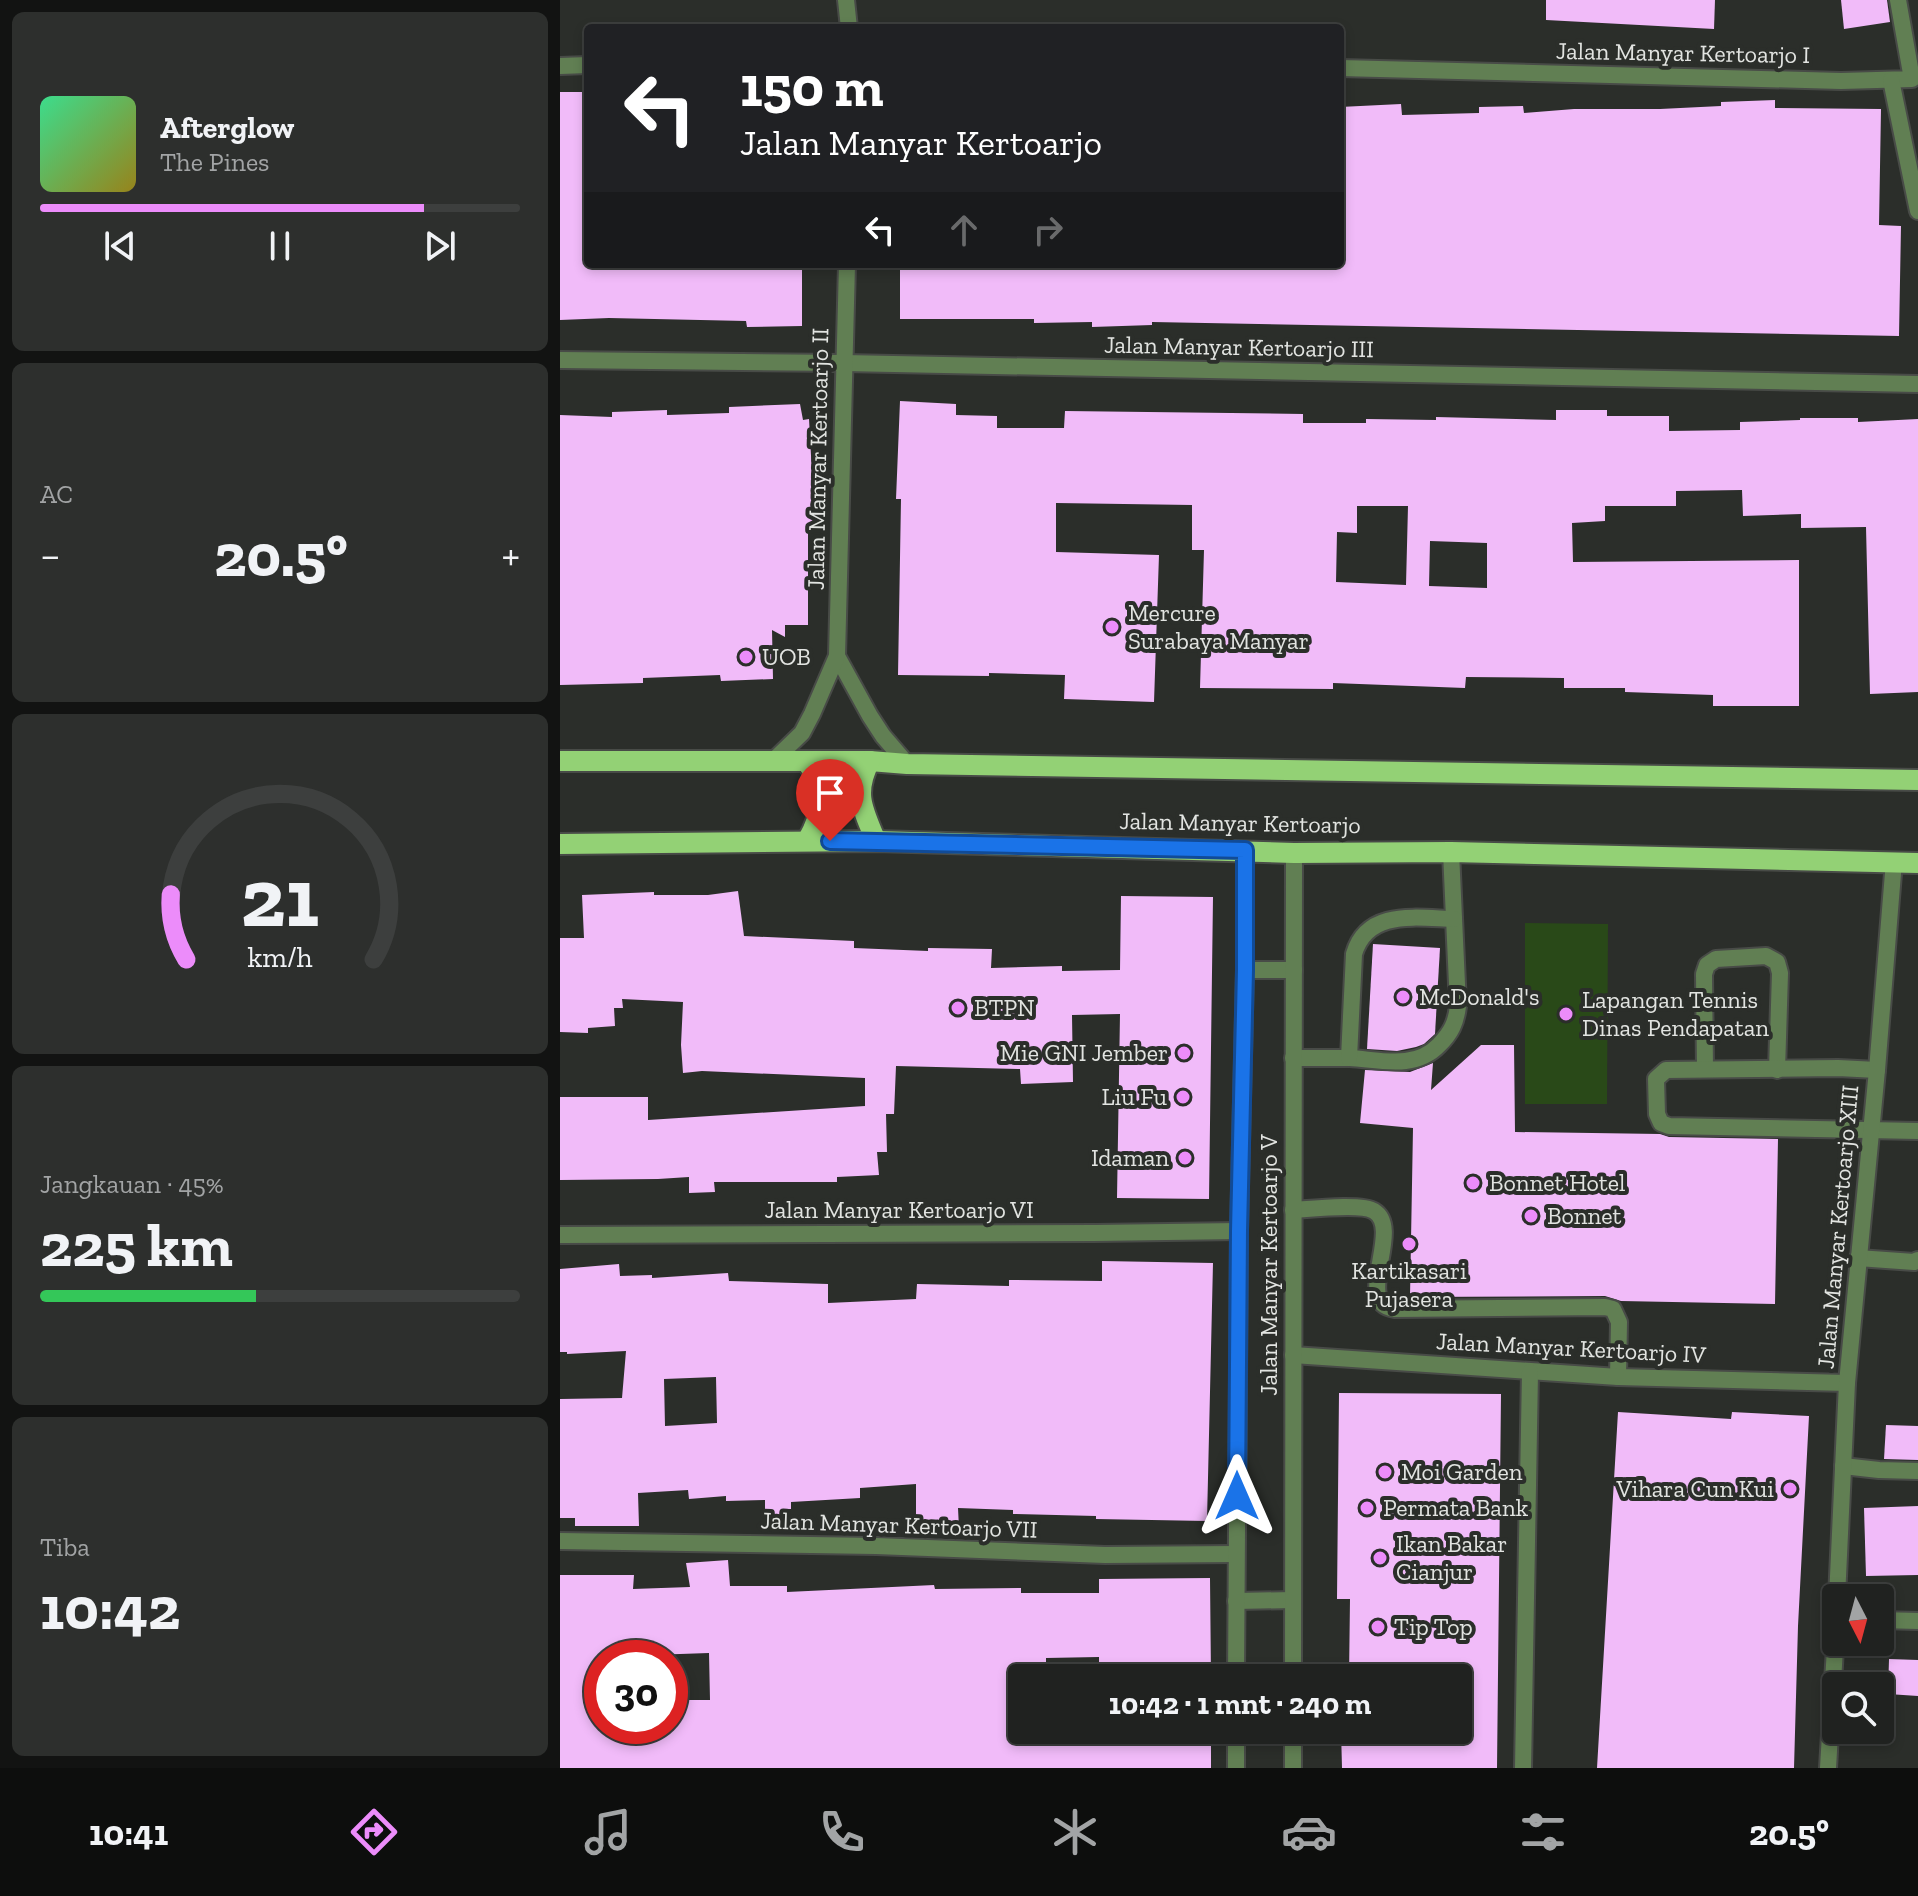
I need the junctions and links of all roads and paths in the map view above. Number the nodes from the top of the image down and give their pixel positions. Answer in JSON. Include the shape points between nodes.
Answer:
{"nodes":[{"id":1,"x":846,"y":0,"type":"edge"},
{"id":2,"x":1898,"y":0,"type":"edge"},
{"id":3,"x":849,"y":24,"type":"edge"},
{"id":4,"x":584,"y":65,"type":"edge"},
{"id":5,"x":560,"y":66,"type":"edge"},
{"id":6,"x":1344,"y":68,"type":"edge"},
{"id":7,"x":1891,"y":80,"type":"junction"},
{"id":8,"x":1917,"y":206,"type":"edge"},
{"id":9,"x":847,"y":268,"type":"edge"},
{"id":10,"x":560,"y":360,"type":"edge"},
{"id":11,"x":844,"y":363,"type":"junction"},
{"id":12,"x":1918,"y":384,"type":"edge"},
{"id":13,"x":837,"y":656,"type":"junction"},
{"id":14,"x":560,"y":761,"type":"edge"},
{"id":15,"x":773,"y":761,"type":"junction"},
{"id":16,"x":806,"y":761,"type":"junction"},
{"id":17,"x":870,"y":761,"type":"junction"},
{"id":18,"x":907,"y":764,"type":"junction"},
{"id":19,"x":1918,"y":780,"type":"edge"},
{"id":20,"x":807,"y":841,"type":"junction"},
{"id":21,"x":876,"y":841,"type":"junction"},
{"id":22,"x":560,"y":844,"type":"edge"},
{"id":23,"x":1245,"y":850,"type":"junction"},
{"id":24,"x":1451,"y":852,"type":"junction"},
{"id":25,"x":1294,"y":853,"type":"junction"},
{"id":26,"x":1894,"y":861,"type":"junction"},
{"id":27,"x":1918,"y":863,"type":"edge"},
{"id":28,"x":1454,"y":919,"type":"junction"},
{"id":29,"x":1245,"y":970,"type":"junction"},
{"id":30,"x":1294,"y":970,"type":"junction"},
{"id":31,"x":1293,"y":1058,"type":"junction"},
{"id":32,"x":1349,"y":1058,"type":"junction"},
{"id":33,"x":1705,"y":1069,"type":"junction"},
{"id":34,"x":1777,"y":1070,"type":"junction"},
{"id":35,"x":1877,"y":1070,"type":"junction"},
{"id":36,"x":1870,"y":1129,"type":"junction"},
{"id":37,"x":1918,"y":1131,"type":"edge"},
{"id":38,"x":1293,"y":1210,"type":"junction"},
{"id":39,"x":1239,"y":1231,"type":"junction"},
{"id":40,"x":560,"y":1235,"type":"edge"},
{"id":41,"x":1858,"y":1258,"type":"junction"},
{"id":42,"x":1918,"y":1260,"type":"edge"},
{"id":43,"x":1293,"y":1355,"type":"junction"},
{"id":44,"x":1530,"y":1372,"type":"junction"},
{"id":45,"x":1618,"y":1377,"type":"junction"},
{"id":46,"x":1847,"y":1383,"type":"junction"},
{"id":47,"x":1843,"y":1466,"type":"junction"},
{"id":48,"x":1918,"y":1471,"type":"edge"},
{"id":49,"x":560,"y":1541,"type":"edge"},
{"id":50,"x":1236,"y":1554,"type":"junction"},
{"id":51,"x":1838,"y":1584,"type":"edge"},
{"id":52,"x":1293,"y":1600,"type":"junction"},
{"id":53,"x":1236,"y":1601,"type":"junction"},
{"id":54,"x":1894,"y":1620,"type":"edge"},
{"id":55,"x":1918,"y":1621,"type":"edge"},
{"id":56,"x":1835,"y":1656,"type":"edge"},
{"id":57,"x":1236,"y":1664,"type":"edge"},
{"id":58,"x":1293,"y":1664,"type":"edge"},
{"id":59,"x":1236,"y":1744,"type":"edge"},
{"id":60,"x":1293,"y":1744,"type":"edge"},
{"id":61,"x":1236,"y":1768,"type":"edge"},
{"id":62,"x":1293,"y":1768,"type":"edge"},
{"id":63,"x":1523,"y":1768,"type":"edge"},
{"id":64,"x":1828,"y":1768,"type":"edge"}],
"edges":[{"from":1,"to":3,"type":"street"},
{"from":2,"to":7,"type":"street","via":[[1912,79]]},
{"from":4,"to":5,"type":"street"},
{"from":6,"to":7,"type":"street","name":"Jalan Manyar Kertoarjo I"},
{"from":7,"to":8,"type":"street"},
{"from":9,"to":11,"type":"street","name":"Jalan Manyar Kertoarjo II"},
{"from":10,"to":11,"type":"street","name":"Jalan Manyar Kertoarjo III"},
{"from":11,"to":12,"type":"street","name":"Jalan Manyar Kertoarjo III"},
{"from":11,"to":13,"type":"street","name":"Jalan Manyar Kertoarjo II"},
{"from":13,"to":15,"type":"street","name":"Jalan Manyar Kertoarjo II","via":[[802,733]]},
{"from":13,"to":18,"type":"street","via":[[870,716]]},
{"from":14,"to":15,"type":"main road"},
{"from":15,"to":16,"type":"main road"},
{"from":16,"to":17,"type":"main road"},
{"from":16,"to":20,"type":"main road","via":[[818,778],[820,805]]},
{"from":17,"to":18,"type":"main road"},
{"from":17,"to":21,"type":"main road","via":[[860,789]]},
{"from":18,"to":19,"type":"main road"},
{"from":20,"to":21,"type":"main road","name":"Jalan Manyar Kertoarjo"},
{"from":20,"to":22,"type":"main road","name":"Jalan Manyar Kertoarjo"},
{"from":21,"to":23,"type":"main road","name":"Jalan Manyar Kertoarjo"},
{"from":23,"to":25,"type":"main road","name":"Jalan Manyar Kertoarjo"},
{"from":23,"to":29,"type":"street","name":"Jalan Manyar Kertoarjo V"},
{"from":24,"to":25,"type":"main road","name":"Jalan Manyar Kertoarjo"},
{"from":24,"to":26,"type":"main road","name":"Jalan Manyar Kertoarjo"},
{"from":24,"to":28,"type":"street"},
{"from":25,"to":30,"type":"street","name":"Jalan Manyar Kertoarjo V"},
{"from":26,"to":27,"type":"main road","name":"Jalan Manyar Kertoarjo"},
{"from":26,"to":35,"type":"street","name":"Jalan Manyar Kertoarjo XIII"},
{"from":28,"to":32,"type":"street","via":[[1396,919],[1372,927],[1359,939]]},
{"from":28,"to":32,"type":"street","via":[[1458,1006],[1449,1035],[1431,1053],[1414,1060]]},
{"from":29,"to":30,"type":"street"},
{"from":29,"to":39,"type":"street","name":"Jalan Manyar Kertoarjo V"},
{"from":30,"to":31,"type":"street","name":"Jalan Manyar Kertoarjo V"},
{"from":31,"to":32,"type":"street"},
{"from":31,"to":38,"type":"street","name":"Jalan Manyar Kertoarjo V"},
{"from":33,"to":34,"type":"street"},
{"from":33,"to":34,"type":"street","via":[[1707,965],[1716,959],[1766,956],[1777,962],[1780,973]]},
{"from":33,"to":36,"type":"street","via":[[1660,1074],[1656,1079],[1661,1123]]},
{"from":34,"to":35,"type":"street"},
{"from":35,"to":36,"type":"street","name":"Jalan Manyar Kertoarjo XIII"},
{"from":36,"to":37,"type":"street"},
{"from":36,"to":41,"type":"street","name":"Jalan Manyar Kertoarjo XIII"},
{"from":38,"to":43,"type":"street","name":"Jalan Manyar Kertoarjo V"},
{"from":38,"to":45,"type":"street","via":[[1359,1207],[1377,1213],[1383,1234],[1377,1291],[1386,1308],[1613,1309],[1619,1322]]},
{"from":39,"to":40,"type":"street","name":"Jalan Manyar Kertoarjo VI"},
{"from":39,"to":50,"type":"street","name":"Jalan Manyar Kertoarjo V"},
{"from":41,"to":42,"type":"street"},
{"from":41,"to":46,"type":"street","name":"Jalan Manyar Kertoarjo XIII"},
{"from":43,"to":44,"type":"street","name":"Jalan Manyar Kertoarjo IV"},
{"from":43,"to":52,"type":"street","name":"Jalan Manyar Kertoarjo V"},
{"from":44,"to":45,"type":"street","name":"Jalan Manyar Kertoarjo IV"},
{"from":44,"to":63,"type":"street"},
{"from":45,"to":46,"type":"street","name":"Jalan Manyar Kertoarjo IV"},
{"from":46,"to":47,"type":"street","name":"Jalan Manyar Kertoarjo XIII"},
{"from":47,"to":48,"type":"street"},
{"from":47,"to":51,"type":"street","name":"Jalan Manyar Kertoarjo XIII"},
{"from":49,"to":50,"type":"street","name":"Jalan Manyar Kertoarjo VII"},
{"from":50,"to":53,"type":"street","name":"Jalan Manyar Kertoarjo V"},
{"from":52,"to":53,"type":"street"},
{"from":52,"to":58,"type":"street","name":"Jalan Manyar Kertoarjo V"},
{"from":53,"to":57,"type":"street","name":"Jalan Manyar Kertoarjo V"},
{"from":54,"to":55,"type":"street"},
{"from":56,"to":64,"type":"street"},
{"from":59,"to":61,"type":"street"},
{"from":60,"to":62,"type":"street"}]}
